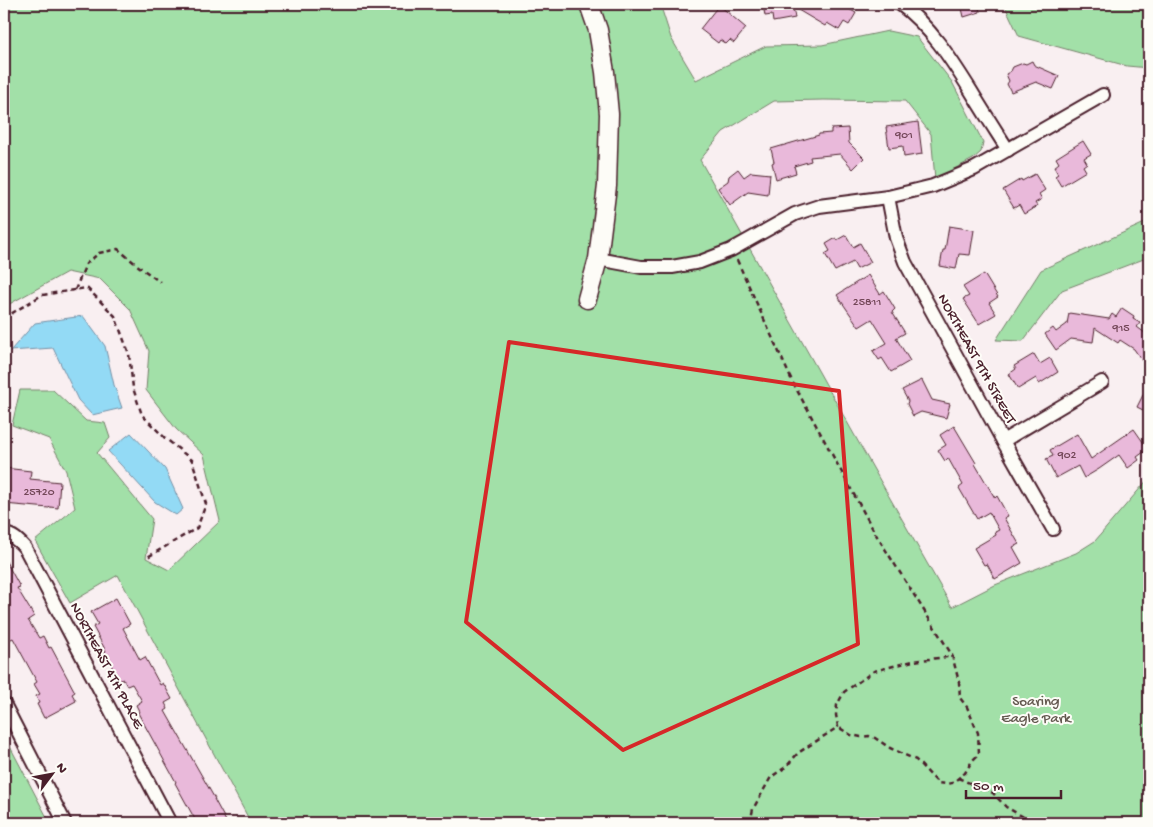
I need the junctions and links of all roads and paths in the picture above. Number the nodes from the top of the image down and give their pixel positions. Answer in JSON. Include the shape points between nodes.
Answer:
{"nodes":[{"id":1,"x":589,"y":4,"type":"edge"},
{"id":2,"x":900,"y":4,"type":"edge"},
{"id":3,"x":1103,"y":95,"type":"dead end"},
{"id":4,"x":1008,"y":150,"type":"junction"},
{"id":5,"x":888,"y":197,"type":"junction"},
{"id":6,"x":732,"y":250,"type":"junction"},
{"id":7,"x":598,"y":259,"type":"junction"},
{"id":8,"x":160,"y":282,"type":"dead end"},
{"id":9,"x":75,"y":290,"type":"junction"},
{"id":10,"x":587,"y":299,"type":"dead end"},
{"id":11,"x":4,"y":318,"type":"edge"},
{"id":12,"x":1102,"y":382,"type":"dead end"},
{"id":13,"x":1003,"y":441,"type":"junction"},
{"id":14,"x":1053,"y":529,"type":"dead end"},
{"id":15,"x":4,"y":534,"type":"edge"},
{"id":16,"x":146,"y":558,"type":"dead end"},
{"id":17,"x":952,"y":655,"type":"junction"},
{"id":18,"x":4,"y":704,"type":"edge"},
{"id":19,"x":838,"y":727,"type":"junction"},
{"id":20,"x":958,"y":778,"type":"junction"},
{"id":21,"x":65,"y":823,"type":"edge"},
{"id":22,"x":170,"y":823,"type":"edge"},
{"id":23,"x":750,"y":823,"type":"edge"},
{"id":24,"x":1034,"y":823,"type":"edge"}],
"edges":[{"from":1,"to":7,"type":"street","via":[[598,30],[609,114],[608,186]]},
{"from":2,"to":4,"type":"street","via":[[932,34]]},
{"from":3,"to":4,"type":"street"},
{"from":4,"to":5,"type":"street","via":[[933,186]]},
{"from":5,"to":6,"type":"street","via":[[819,206],[795,214]]},
{"from":5,"to":13,"type":"street","name":"NORTHEAST 9TH STREET","via":[[896,238],[905,262]]},
{"from":6,"to":7,"type":"street","via":[[700,262],[672,267],[641,267]]},
{"from":6,"to":17,"type":"path","via":[[797,391],[875,533]]},
{"from":7,"to":10,"type":"street"},
{"from":8,"to":9,"type":"path","via":[[118,249],[99,253],[86,264]]},
{"from":9,"to":11,"type":"path","via":[[42,295]]},
{"from":9,"to":16,"type":"path","via":[[87,288],[115,316],[129,354],[133,388],[142,415],[192,460],[206,504],[197,528]]},
{"from":12,"to":13,"type":"street"},
{"from":13,"to":14,"type":"street","name":"NORTHEAST 9TH STREET"},
{"from":15,"to":22,"type":"street","name":"NORTHEAST 4TH PLACE","via":[[18,540],[28,554]]},
{"from":17,"to":19,"type":"path","via":[[874,671],[844,692],[837,705]]},
{"from":17,"to":20,"type":"path","via":[[960,698],[978,733],[979,749],[979,754]]},
{"from":18,"to":21,"type":"street"},
{"from":19,"to":20,"type":"path","via":[[851,735],[876,738],[916,760],[938,782],[952,783]]},
{"from":19,"to":23,"type":"path","via":[[798,753],[771,777],[753,809]]},
{"from":20,"to":24,"type":"path","via":[[994,793],[1006,807]]}]}
